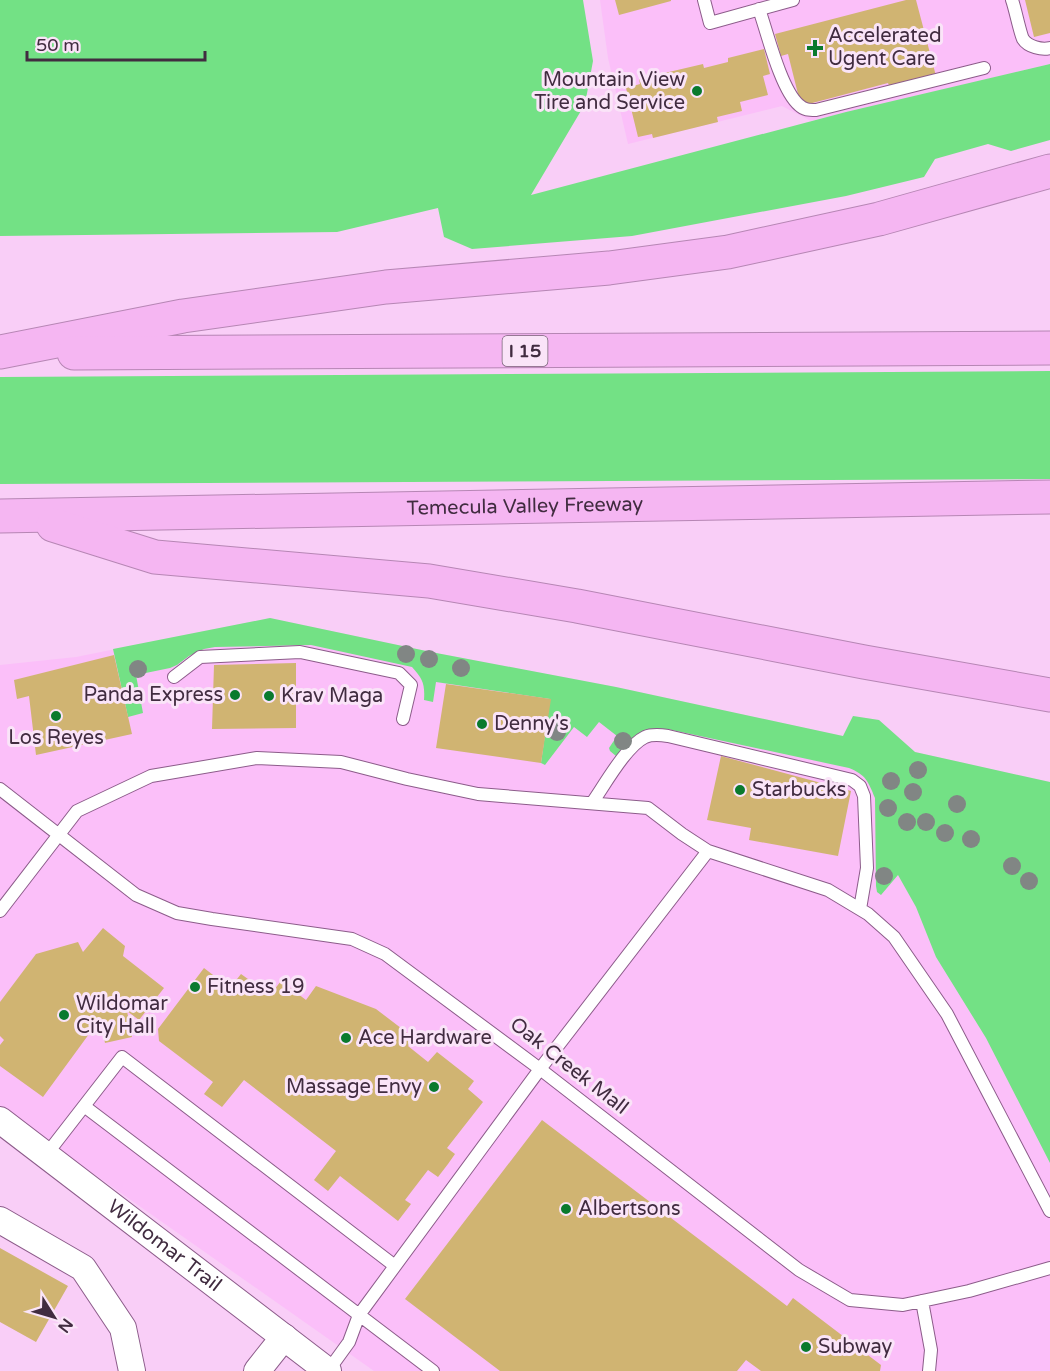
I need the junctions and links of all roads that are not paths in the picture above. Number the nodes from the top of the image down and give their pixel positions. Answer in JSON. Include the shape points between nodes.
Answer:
{"nodes":[{"id":1,"x":704,"y":0,"type":"edge"},
{"id":2,"x":793,"y":0,"type":"edge"},
{"id":3,"x":1012,"y":0,"type":"edge"},
{"id":4,"x":759,"y":9,"type":"junction"},
{"id":5,"x":1050,"y":48,"type":"edge"},
{"id":6,"x":984,"y":68,"type":"dead end"},
{"id":7,"x":1050,"y":171,"type":"edge"},
{"id":8,"x":1050,"y":348,"type":"edge"},
{"id":9,"x":0,"y":353,"type":"edge"},
{"id":10,"x":1050,"y":498,"type":"edge"},
{"id":11,"x":13,"y":516,"type":"edge"},
{"id":12,"x":174,"y":677,"type":"dead end"},
{"id":13,"x":1050,"y":695,"type":"edge"},
{"id":14,"x":403,"y":719,"type":"dead end"},
{"id":15,"x":0,"y":789,"type":"edge"},
{"id":16,"x":592,"y":803,"type":"junction"},
{"id":17,"x":58,"y":835,"type":"junction"},
{"id":18,"x":708,"y":851,"type":"junction"},
{"id":19,"x":860,"y":909,"type":"junction"},
{"id":20,"x":0,"y":911,"type":"edge"},
{"id":21,"x":540,"y":1069,"type":"junction"},
{"id":22,"x":84,"y":1106,"type":"junction"},
{"id":23,"x":0,"y":1120,"type":"edge"},
{"id":24,"x":46,"y":1155,"type":"junction"},
{"id":25,"x":1050,"y":1211,"type":"edge"},
{"id":26,"x":0,"y":1221,"type":"edge"},
{"id":27,"x":395,"y":1266,"type":"junction"},
{"id":28,"x":1050,"y":1268,"type":"edge"},
{"id":29,"x":922,"y":1301,"type":"junction"},
{"id":30,"x":359,"y":1315,"type":"junction"},
{"id":31,"x":284,"y":1337,"type":"junction"},
{"id":32,"x":132,"y":1371,"type":"edge"},
{"id":33,"x":257,"y":1371,"type":"edge"},
{"id":34,"x":328,"y":1371,"type":"edge"},
{"id":35,"x":433,"y":1371,"type":"edge"},
{"id":36,"x":929,"y":1371,"type":"edge"}],
"edges":[{"from":1,"to":4,"type":"lane","via":[[710,23]]},
{"from":2,"to":4,"type":"lane"},
{"from":3,"to":5,"type":"lane","via":[[1023,39],[1033,46]]},
{"from":4,"to":6,"type":"lane","via":[[779,71],[793,98],[808,110]]},
{"from":7,"to":9,"type":"highway","via":[[879,219],[728,252],[386,287],[183,316]]},
{"from":8,"to":9,"type":"highway","number":"I 15"},
{"from":10,"to":11,"type":"highway","name":"Temecula Valley Freeway"},
{"from":11,"to":13,"type":"highway","via":[[155,556],[429,581]]},
{"from":12,"to":14,"type":"lane","via":[[200,657],[300,652],[399,673],[411,685]]},
{"from":15,"to":17,"type":"lane","name":"Oak Creek Mall"},
{"from":16,"to":17,"type":"lane","via":[[478,794],[341,762],[257,758],[151,776],[77,811]]},
{"from":16,"to":18,"type":"lane","via":[[648,807]]},
{"from":16,"to":19,"type":"lane","via":[[625,754],[645,737],[656,735],[852,780],[864,796],[867,868]]},
{"from":17,"to":20,"type":"lane"},
{"from":17,"to":21,"type":"lane","name":"Oak Creek Mall","via":[[136,895],[177,913],[352,939],[385,954]]},
{"from":18,"to":19,"type":"lane","via":[[828,890]]},
{"from":18,"to":21,"type":"lane"},
{"from":19,"to":25,"type":"lane","via":[[894,937],[946,1014]]},
{"from":21,"to":27,"type":"lane"},
{"from":21,"to":29,"type":"lane","name":"Oak Creek Mall","via":[[799,1270],[850,1300],[903,1305]]},
{"from":22,"to":24,"type":"lane"},
{"from":22,"to":27,"type":"lane","via":[[122,1057]]},
{"from":22,"to":30,"type":"lane"},
{"from":23,"to":24,"type":"street","name":"Wildomar Trail"},
{"from":24,"to":31,"type":"street","name":"Wildomar Trail"},
{"from":26,"to":32,"type":"street","via":[[83,1268],[123,1328]]},
{"from":27,"to":30,"type":"lane"},
{"from":28,"to":29,"type":"lane","name":"Oak Creek Mall"},
{"from":29,"to":36,"type":"lane","via":[[931,1350]]},
{"from":30,"to":34,"type":"lane","via":[[349,1342]]},
{"from":30,"to":35,"type":"lane"},
{"from":31,"to":33,"type":"street"},
{"from":31,"to":34,"type":"street","name":"Wildomar Trail"}]}
